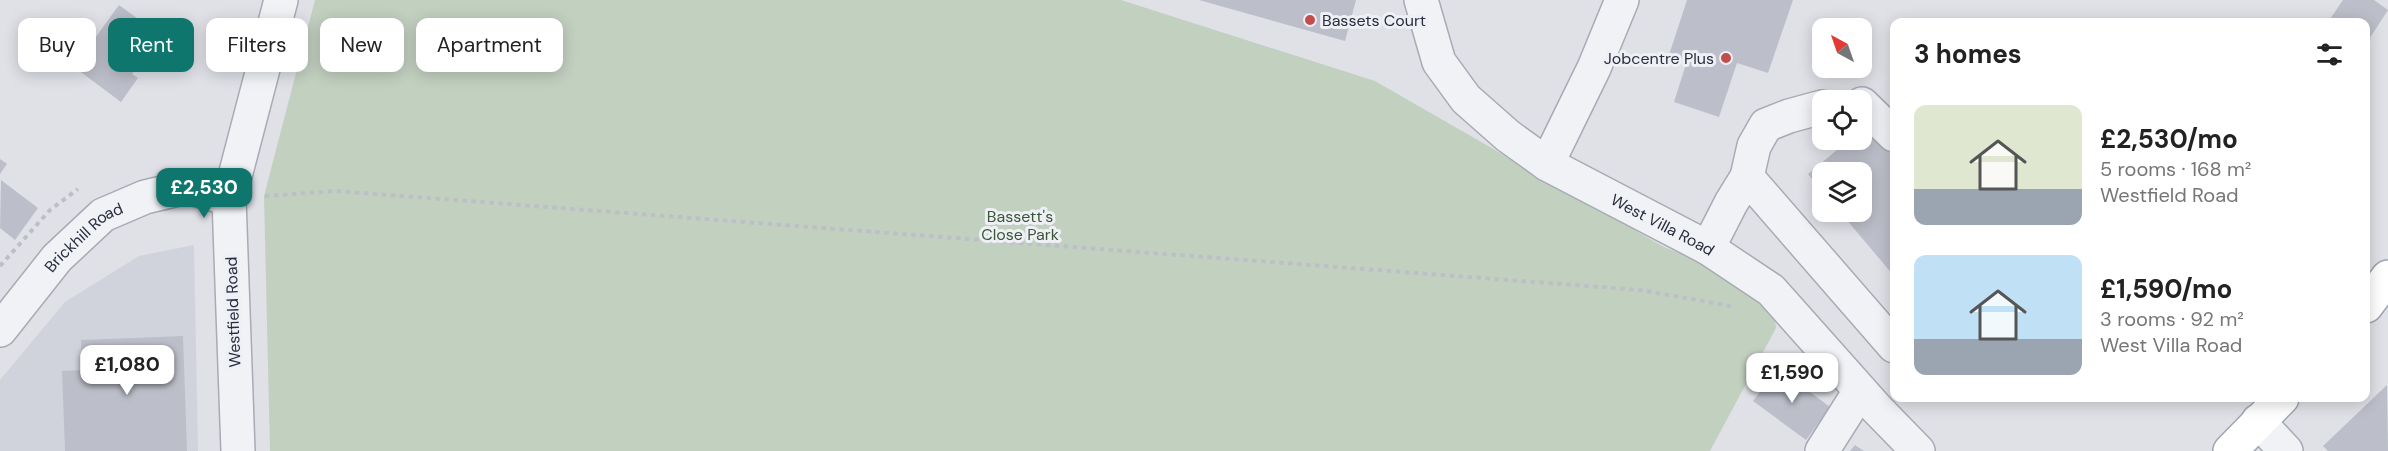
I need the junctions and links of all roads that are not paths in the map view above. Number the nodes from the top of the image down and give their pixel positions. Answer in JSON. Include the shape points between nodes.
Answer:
{"nodes":[{"id":1,"x":281,"y":0,"type":"edge"},
{"id":2,"x":1421,"y":0,"type":"edge"},
{"id":3,"x":1622,"y":0,"type":"edge"},
{"id":4,"x":1812,"y":110,"type":"edge"},
{"id":5,"x":1872,"y":114,"type":"edge"},
{"id":6,"x":1890,"y":131,"type":"edge"},
{"id":7,"x":1547,"y":164,"type":"junction"},
{"id":8,"x":1747,"y":177,"type":"junction"},
{"id":9,"x":229,"y":199,"type":"junction"},
{"id":10,"x":1708,"y":248,"type":"junction"},
{"id":11,"x":2388,"y":277,"type":"edge"},
{"id":12,"x":2370,"y":301,"type":"edge"},
{"id":13,"x":0,"y":330,"type":"edge"},
{"id":14,"x":1890,"y":341,"type":"edge"},
{"id":15,"x":1877,"y":397,"type":"edge"},
{"id":16,"x":2278,"y":402,"type":"edge"},
{"id":17,"x":2258,"y":421,"type":"junction"},
{"id":18,"x":238,"y":451,"type":"edge"},
{"id":19,"x":1822,"y":451,"type":"edge"},
{"id":20,"x":1918,"y":451,"type":"edge"},
{"id":21,"x":2230,"y":451,"type":"edge"},
{"id":22,"x":2286,"y":451,"type":"edge"}],
"edges":[{"from":1,"to":9,"type":"street","name":"Westfield Road"},
{"from":2,"to":7,"type":"street","name":"West Villa Road","via":[[1439,62],[1466,99]]},
{"from":3,"to":7,"type":"street"},
{"from":4,"to":8,"type":"street","via":[[1766,125],[1754,146]]},
{"from":5,"to":6,"type":"street"},
{"from":7,"to":10,"type":"street","name":"West Villa Road"},
{"from":8,"to":10,"type":"street"},
{"from":8,"to":14,"type":"street"},
{"from":9,"to":13,"type":"street","name":"Brickhill Road","via":[[187,187],[145,197],[103,215],[57,258]]},
{"from":9,"to":18,"type":"street","name":"Westfield Road"},
{"from":10,"to":15,"type":"street","name":"West Villa Road","via":[[1771,290]]},
{"from":11,"to":12,"type":"main road"},
{"from":15,"to":19,"type":"street"},
{"from":15,"to":20,"type":"street","name":"West Villa Road"},
{"from":16,"to":17,"type":"main road"},
{"from":17,"to":21,"type":"main road"},
{"from":17,"to":22,"type":"street"}]}
